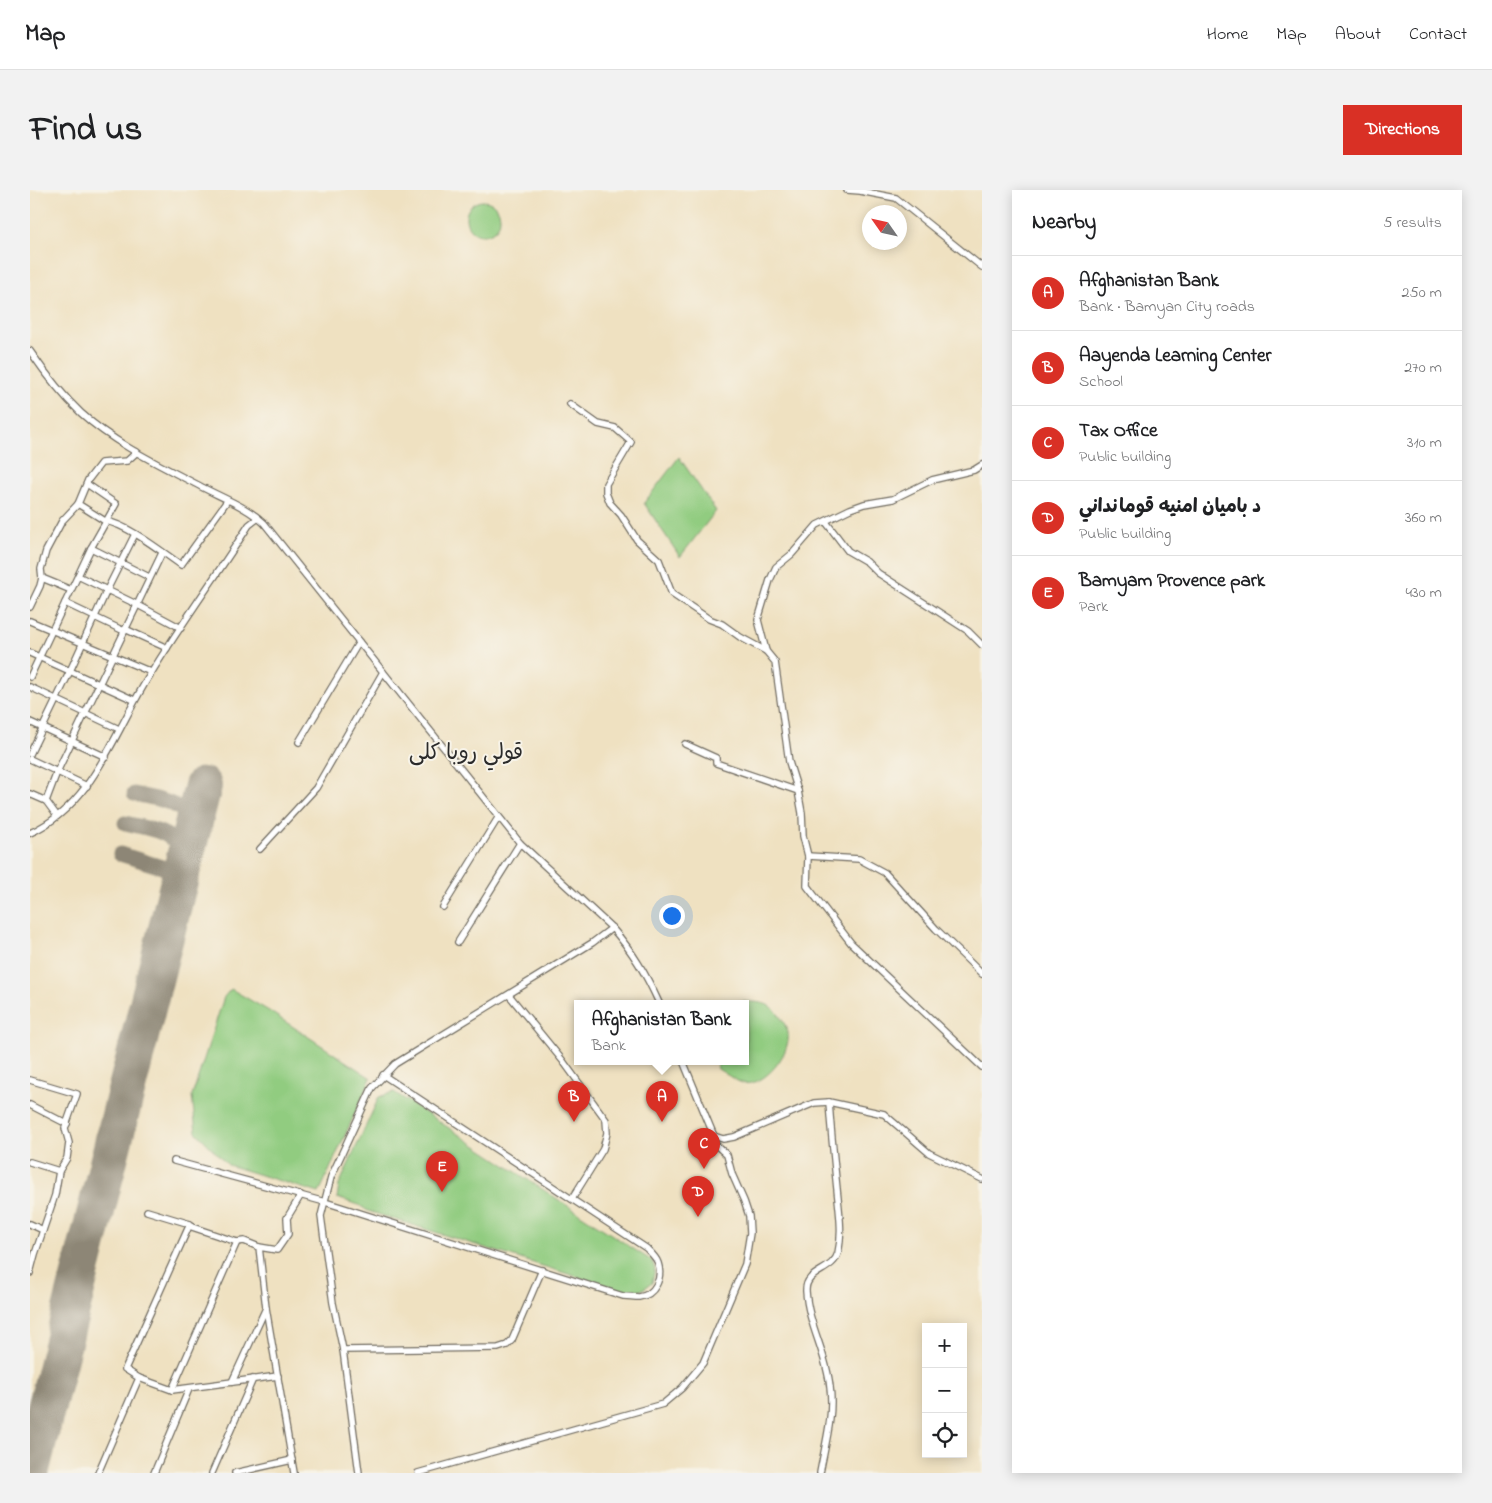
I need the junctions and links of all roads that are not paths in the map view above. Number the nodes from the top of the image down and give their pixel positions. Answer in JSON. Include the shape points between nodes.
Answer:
{"nodes":[{"id":1,"x":847,"y":190,"type":"edge"},
{"id":2,"x":982,"y":268,"type":"edge"},
{"id":3,"x":30,"y":351,"type":"edge"},
{"id":4,"x":570,"y":404,"type":"dead end"},
{"id":5,"x":136,"y":452,"type":"junction"},
{"id":6,"x":982,"y":465,"type":"edge"},
{"id":7,"x":87,"y":484,"type":"junction"},
{"id":8,"x":227,"y":501,"type":"junction"},
{"id":9,"x":78,"y":504,"type":"junction"},
{"id":10,"x":258,"y":518,"type":"junction"},
{"id":11,"x":105,"y":521,"type":"junction"},
{"id":12,"x":826,"y":522,"type":"junction"},
{"id":13,"x":135,"y":534,"type":"junction"},
{"id":14,"x":91,"y":548,"type":"junction"},
{"id":15,"x":162,"y":553,"type":"junction"},
{"id":16,"x":120,"y":562,"type":"junction"},
{"id":17,"x":78,"y":576,"type":"junction"},
{"id":18,"x":149,"y":577,"type":"junction"},
{"id":19,"x":42,"y":578,"type":"junction"},
{"id":20,"x":71,"y":590,"type":"junction"},
{"id":21,"x":107,"y":590,"type":"junction"},
{"id":22,"x":65,"y":603,"type":"junction"},
{"id":23,"x":136,"y":604,"type":"junction"},
{"id":24,"x":30,"y":607,"type":"edge"},
{"id":25,"x":95,"y":618,"type":"junction"},
{"id":26,"x":30,"y":621,"type":"edge"},
{"id":27,"x":181,"y":628,"type":"junction"},
{"id":28,"x":124,"y":630,"type":"junction"},
{"id":29,"x":51,"y":631,"type":"junction"},
{"id":30,"x":359,"y":642,"type":"junction"},
{"id":31,"x":82,"y":643,"type":"junction"},
{"id":32,"x":982,"y":645,"type":"edge"},
{"id":33,"x":167,"y":648,"type":"junction"},
{"id":34,"x":766,"y":651,"type":"junction"},
{"id":35,"x":30,"y":653,"type":"edge"},
{"id":36,"x":39,"y":657,"type":"junction"},
{"id":37,"x":112,"y":657,"type":"junction"},
{"id":38,"x":70,"y":672,"type":"junction"},
{"id":39,"x":151,"y":672,"type":"junction"},
{"id":40,"x":383,"y":672,"type":"junction"},
{"id":41,"x":30,"y":677,"type":"edge"},
{"id":42,"x":99,"y":686,"type":"junction"},
{"id":43,"x":30,"y":687,"type":"edge"},
{"id":44,"x":56,"y":700,"type":"junction"},
{"id":45,"x":134,"y":700,"type":"junction"},
{"id":46,"x":86,"y":714,"type":"junction"},
{"id":47,"x":30,"y":722,"type":"edge"},
{"id":48,"x":42,"y":728,"type":"junction"},
{"id":49,"x":119,"y":730,"type":"junction"},
{"id":50,"x":73,"y":741,"type":"junction"},
{"id":51,"x":299,"y":742,"type":"dead end"},
{"id":52,"x":685,"y":744,"type":"dead end"},
{"id":53,"x":30,"y":754,"type":"edge"},
{"id":54,"x":106,"y":756,"type":"junction"},
{"id":55,"x":30,"y":759,"type":"edge"},
{"id":56,"x":57,"y":772,"type":"junction"},
{"id":57,"x":87,"y":786,"type":"junction"},
{"id":58,"x":798,"y":791,"type":"junction"},
{"id":59,"x":30,"y":794,"type":"edge"},
{"id":60,"x":46,"y":801,"type":"junction"},
{"id":61,"x":56,"y":816,"type":"junction"},
{"id":62,"x":498,"y":818,"type":"junction"},
{"id":63,"x":30,"y":833,"type":"edge"},
{"id":64,"x":520,"y":843,"type":"junction"},
{"id":65,"x":260,"y":849,"type":"dead end"},
{"id":66,"x":808,"y":856,"type":"junction"},
{"id":67,"x":444,"y":907,"type":"dead end"},
{"id":68,"x":612,"y":928,"type":"junction"},
{"id":69,"x":458,"y":942,"type":"dead end"},
{"id":70,"x":982,"y":974,"type":"edge"},
{"id":71,"x":509,"y":995,"type":"junction"},
{"id":72,"x":657,"y":1000,"type":"edge"},
{"id":73,"x":685,"y":1065,"type":"edge"},
{"id":74,"x":982,"y":1067,"type":"edge"},
{"id":75,"x":383,"y":1075,"type":"junction"},
{"id":76,"x":30,"y":1080,"type":"edge"},
{"id":77,"x":829,"y":1102,"type":"junction"},
{"id":78,"x":30,"y":1105,"type":"edge"},
{"id":79,"x":67,"y":1124,"type":"junction"},
{"id":80,"x":714,"y":1136,"type":"junction"},
{"id":81,"x":174,"y":1161,"type":"dead end"},
{"id":82,"x":30,"y":1162,"type":"edge"},
{"id":83,"x":59,"y":1172,"type":"junction"},
{"id":84,"x":982,"y":1179,"type":"edge"},
{"id":85,"x":301,"y":1195,"type":"junction"},
{"id":86,"x":572,"y":1199,"type":"junction"},
{"id":87,"x":325,"y":1202,"type":"junction"},
{"id":88,"x":147,"y":1211,"type":"dead end"},
{"id":89,"x":30,"y":1224,"type":"edge"},
{"id":90,"x":190,"y":1224,"type":"junction"},
{"id":91,"x":43,"y":1230,"type":"junction"},
{"id":92,"x":237,"y":1242,"type":"junction"},
{"id":93,"x":259,"y":1247,"type":"junction"},
{"id":94,"x":542,"y":1270,"type":"junction"},
{"id":95,"x":30,"y":1274,"type":"edge"},
{"id":96,"x":266,"y":1308,"type":"junction"},
{"id":97,"x":342,"y":1350,"type":"junction"},
{"id":98,"x":278,"y":1376,"type":"junction"},
{"id":99,"x":139,"y":1378,"type":"junction"},
{"id":100,"x":254,"y":1379,"type":"junction"},
{"id":101,"x":232,"y":1382,"type":"junction"},
{"id":102,"x":189,"y":1389,"type":"junction"},
{"id":103,"x":172,"y":1390,"type":"junction"},
{"id":104,"x":292,"y":1460,"type":"junction"},
{"id":105,"x":98,"y":1473,"type":"edge"},
{"id":106,"x":154,"y":1473,"type":"edge"},
{"id":107,"x":212,"y":1473,"type":"edge"},
{"id":108,"x":234,"y":1473,"type":"edge"},
{"id":109,"x":294,"y":1473,"type":"edge"},
{"id":110,"x":359,"y":1473,"type":"edge"},
{"id":111,"x":418,"y":1473,"type":"edge"},
{"id":112,"x":820,"y":1473,"type":"edge"}],
"edges":[{"from":1,"to":2,"type":"street","via":[[896,198]]},
{"from":3,"to":5,"type":"street","via":[[57,388],[82,413]]},
{"from":4,"to":34,"type":"street","via":[[598,424],[615,428],[631,442],[606,484],[606,493],[637,540],[658,560],[672,594]]},
{"from":5,"to":7,"type":"street","via":[[127,461],[101,463]]},
{"from":5,"to":8,"type":"street"},
{"from":6,"to":12,"type":"street","via":[[932,480],[893,500],[850,509]]},
{"from":7,"to":9,"type":"street"},
{"from":7,"to":11,"type":"street","via":[[116,504]]},
{"from":8,"to":10,"type":"street"},
{"from":8,"to":15,"type":"street","via":[[181,565]]},
{"from":9,"to":11,"type":"street"},
{"from":9,"to":19,"type":"street","via":[[62,521],[46,551]]},
{"from":10,"to":27,"type":"street","via":[[249,525]]},
{"from":10,"to":30,"type":"street"},
{"from":11,"to":13,"type":"street"},
{"from":11,"to":14,"type":"street"},
{"from":12,"to":32,"type":"street","via":[[848,551],[968,631]]},
{"from":12,"to":34,"type":"street","via":[[817,526],[776,567],[758,620]]},
{"from":13,"to":15,"type":"street"},
{"from":13,"to":16,"type":"street"},
{"from":14,"to":16,"type":"street"},
{"from":14,"to":17,"type":"street"},
{"from":15,"to":18,"type":"street"},
{"from":16,"to":18,"type":"street"},
{"from":16,"to":21,"type":"street"},
{"from":17,"to":20,"type":"street"},
{"from":17,"to":21,"type":"street"},
{"from":18,"to":23,"type":"street"},
{"from":19,"to":20,"type":"street"},
{"from":19,"to":24,"type":"street"},
{"from":20,"to":22,"type":"street"},
{"from":21,"to":23,"type":"street"},
{"from":21,"to":25,"type":"street"},
{"from":22,"to":25,"type":"street"},
{"from":22,"to":29,"type":"street"},
{"from":23,"to":27,"type":"street"},
{"from":23,"to":28,"type":"street"},
{"from":25,"to":28,"type":"street"},
{"from":25,"to":31,"type":"street"},
{"from":26,"to":29,"type":"street"},
{"from":27,"to":33,"type":"street"},
{"from":28,"to":33,"type":"street"},
{"from":28,"to":37,"type":"street"},
{"from":29,"to":31,"type":"street"},
{"from":29,"to":36,"type":"street"},
{"from":30,"to":40,"type":"street"},
{"from":30,"to":51,"type":"street"},
{"from":31,"to":37,"type":"street"},
{"from":31,"to":38,"type":"street"},
{"from":33,"to":39,"type":"street"},
{"from":34,"to":58,"type":"street","via":[[775,662],[789,762]]},
{"from":35,"to":36,"type":"street"},
{"from":36,"to":38,"type":"street"},
{"from":36,"to":41,"type":"street"},
{"from":37,"to":39,"type":"street"},
{"from":37,"to":42,"type":"street"},
{"from":38,"to":42,"type":"street"},
{"from":38,"to":44,"type":"street"},
{"from":39,"to":45,"type":"street"},
{"from":40,"to":62,"type":"street"},
{"from":40,"to":65,"type":"street","via":[[316,788]]},
{"from":42,"to":45,"type":"street"},
{"from":42,"to":46,"type":"street"},
{"from":43,"to":44,"type":"street"},
{"from":44,"to":46,"type":"street"},
{"from":44,"to":48,"type":"street"},
{"from":45,"to":49,"type":"street"},
{"from":46,"to":49,"type":"street"},
{"from":46,"to":50,"type":"street"},
{"from":47,"to":48,"type":"street"},
{"from":48,"to":50,"type":"street"},
{"from":48,"to":53,"type":"street"},
{"from":49,"to":54,"type":"street"},
{"from":50,"to":54,"type":"street"},
{"from":50,"to":56,"type":"street"},
{"from":52,"to":58,"type":"street","via":[[716,758],[716,763]]},
{"from":54,"to":57,"type":"street"},
{"from":55,"to":56,"type":"street"},
{"from":56,"to":57,"type":"street"},
{"from":56,"to":60,"type":"street"},
{"from":57,"to":61,"type":"street"},
{"from":58,"to":66,"type":"street"},
{"from":59,"to":60,"type":"street"},
{"from":60,"to":61,"type":"street"},
{"from":61,"to":63,"type":"street"},
{"from":62,"to":64,"type":"street"},
{"from":62,"to":67,"type":"street"},
{"from":64,"to":68,"type":"street"},
{"from":64,"to":69,"type":"street"},
{"from":66,"to":70,"type":"street","via":[[859,859],[885,873]]},
{"from":66,"to":74,"type":"street","via":[[807,886],[851,943]]},
{"from":68,"to":71,"type":"street"},
{"from":68,"to":72,"type":"street","via":[[641,965]]},
{"from":71,"to":75,"type":"street","via":[[395,1064]]},
{"from":71,"to":86,"type":"street","via":[[564,1061],[606,1120],[604,1149]]},
{"from":73,"to":80,"type":"street"},
{"from":75,"to":86,"type":"street"},
{"from":75,"to":87,"type":"street","via":[[372,1088],[331,1177]]},
{"from":76,"to":79,"type":"street","via":[[77,1094]]},
{"from":77,"to":80,"type":"street","via":[[814,1103],[734,1137],[723,1139]]},
{"from":77,"to":84,"type":"street","via":[[884,1114],[929,1153]]},
{"from":77,"to":112,"type":"street","via":[[840,1232],[837,1255],[830,1266],[809,1279],[806,1289],[830,1388],[830,1419]]},
{"from":78,"to":79,"type":"street"},
{"from":79,"to":83,"type":"street","via":[[67,1158]]},
{"from":80,"to":111,"type":"street","via":[[716,1145],[727,1155],[749,1216],[750,1232],[744,1264],[703,1363],[682,1388],[662,1404]]},
{"from":81,"to":85,"type":"street"},
{"from":82,"to":83,"type":"street"},
{"from":83,"to":91,"type":"street"},
{"from":85,"to":87,"type":"street"},
{"from":85,"to":93,"type":"street","via":[[288,1218],[288,1234],[278,1250]]},
{"from":86,"to":94,"type":"street","via":[[646,1248],[660,1270],[656,1286],[640,1297],[623,1296]]},
{"from":87,"to":94,"type":"street"},
{"from":87,"to":97,"type":"street","via":[[321,1216],[324,1243]]},
{"from":88,"to":90,"type":"street"},
{"from":89,"to":91,"type":"street"},
{"from":90,"to":92,"type":"street"},
{"from":90,"to":99,"type":"street","via":[[125,1369]]},
{"from":91,"to":95,"type":"street"},
{"from":92,"to":93,"type":"street","via":[[244,1241]]},
{"from":92,"to":103,"type":"street"},
{"from":93,"to":96,"type":"street"},
{"from":94,"to":97,"type":"street","via":[[507,1345],[498,1348]]},
{"from":96,"to":98,"type":"street"},
{"from":96,"to":101,"type":"street"},
{"from":97,"to":110,"type":"street"},
{"from":98,"to":100,"type":"street"},
{"from":98,"to":104,"type":"street"},
{"from":99,"to":103,"type":"street"},
{"from":99,"to":105,"type":"street"},
{"from":100,"to":101,"type":"street"},
{"from":100,"to":107,"type":"street"},
{"from":101,"to":102,"type":"street"},
{"from":102,"to":103,"type":"street"},
{"from":102,"to":106,"type":"street"},
{"from":104,"to":108,"type":"street"},
{"from":104,"to":109,"type":"street"}]}
